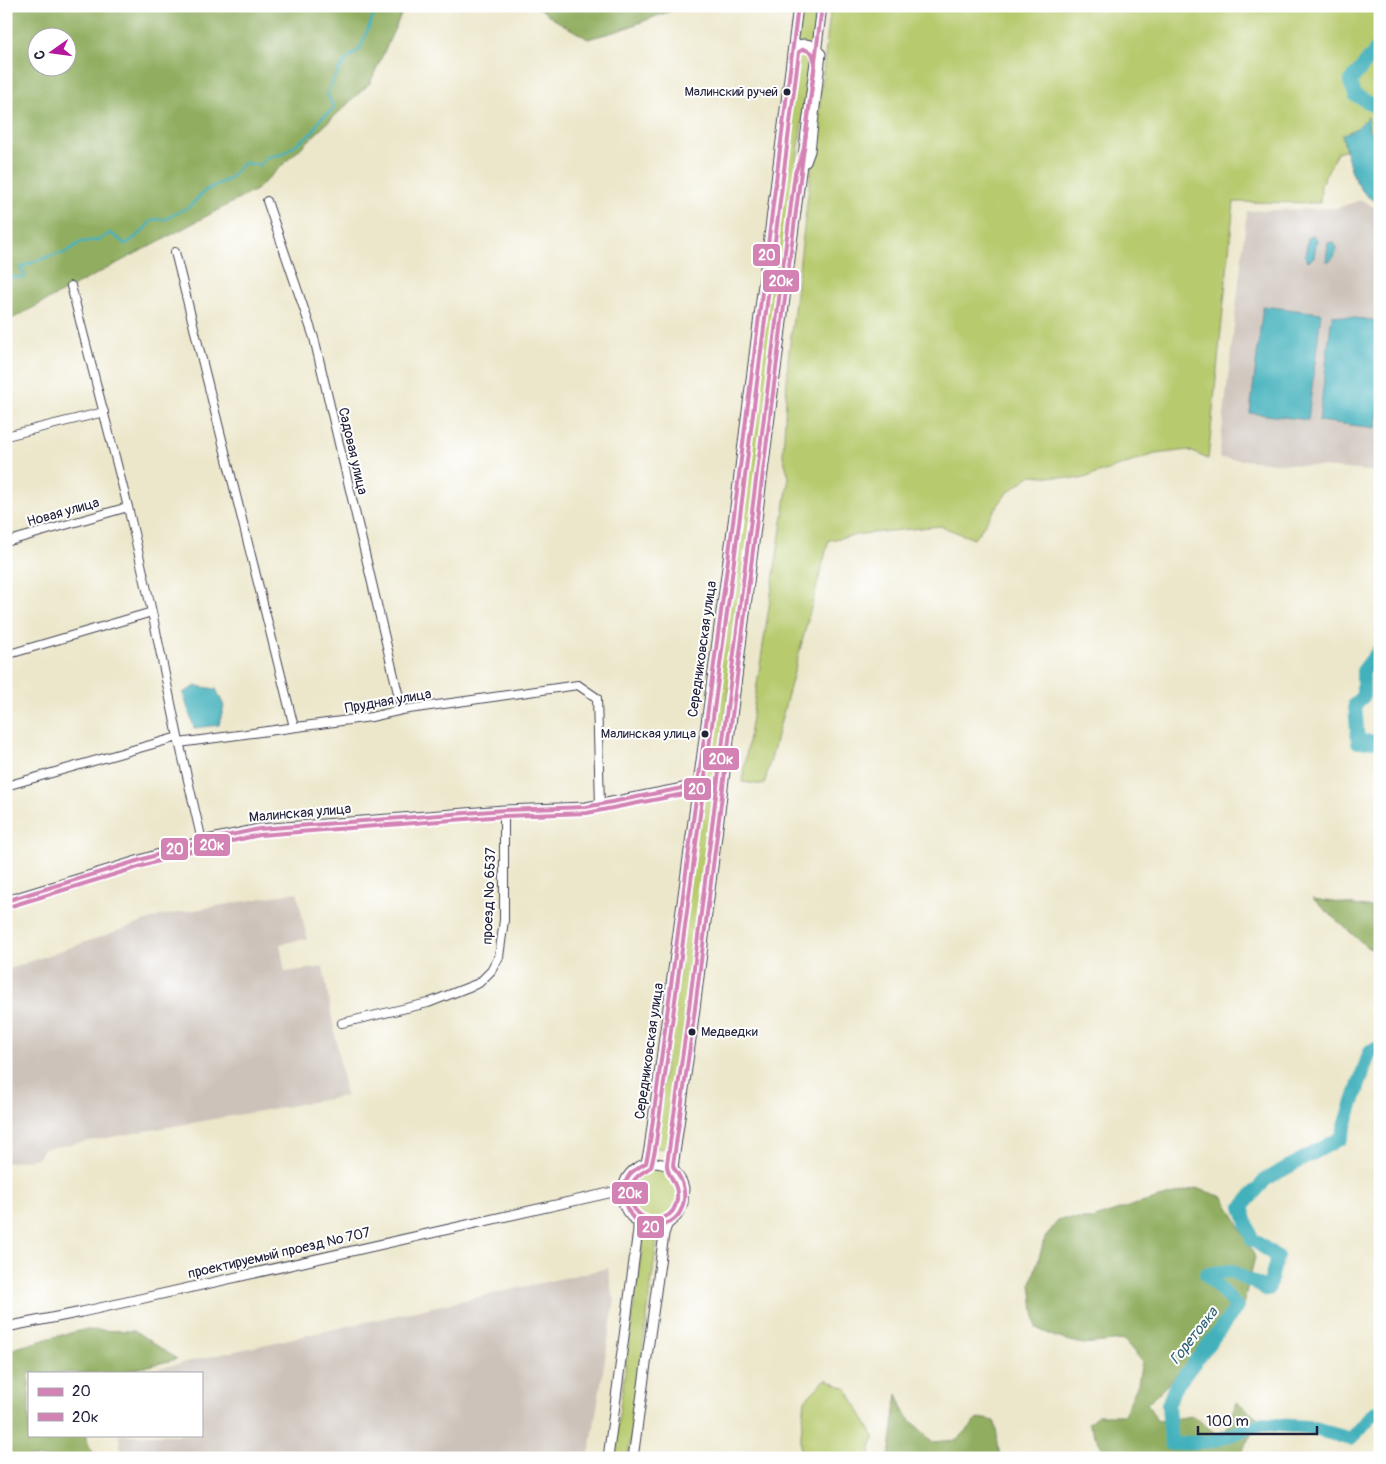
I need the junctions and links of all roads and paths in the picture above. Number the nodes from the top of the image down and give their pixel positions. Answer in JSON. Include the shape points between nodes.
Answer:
{"nodes":[{"id":1,"x":798,"y":6,"type":"edge"},
{"id":2,"x":822,"y":6,"type":"edge"},
{"id":3,"x":793,"y":47,"type":"junction"},
{"id":4,"x":817,"y":48,"type":"junction"},
{"id":5,"x":267,"y":201,"type":"dead end"},
{"id":6,"x":175,"y":252,"type":"dead end"},
{"id":7,"x":71,"y":286,"type":"dead end"},
{"id":8,"x":104,"y":412,"type":"junction"},
{"id":9,"x":6,"y":436,"type":"edge"},
{"id":10,"x":128,"y":507,"type":"junction"},
{"id":11,"x":6,"y":542,"type":"edge"},
{"id":12,"x":152,"y":612,"type":"junction"},
{"id":13,"x":6,"y":655,"type":"edge"},
{"id":14,"x":402,"y":710,"type":"junction"},
{"id":15,"x":294,"y":727,"type":"junction"},
{"id":16,"x":178,"y":740,"type":"junction"},
{"id":17,"x":698,"y":785,"type":"junction"},
{"id":18,"x":723,"y":785,"type":"junction"},
{"id":19,"x":6,"y":786,"type":"edge"},
{"id":20,"x":600,"y":805,"type":"junction"},
{"id":21,"x":504,"y":810,"type":"junction"},
{"id":22,"x":202,"y":841,"type":"junction"},
{"id":23,"x":6,"y":901,"type":"edge"},
{"id":24,"x":342,"y":1023,"type":"dead end"},
{"id":25,"x":646,"y":1163,"type":"junction"},
{"id":26,"x":673,"y":1168,"type":"junction"},
{"id":27,"x":622,"y":1190,"type":"junction"},
{"id":28,"x":638,"y":1222,"type":"junction"},
{"id":29,"x":667,"y":1224,"type":"junction"},
{"id":30,"x":6,"y":1327,"type":"edge"},
{"id":31,"x":608,"y":1458,"type":"edge"},
{"id":32,"x":633,"y":1458,"type":"edge"}],
"edges":[{"from":1,"to":3,"type":"street","name":"Середниковская улица"},
{"from":2,"to":4,"type":"street"},
{"from":3,"to":4,"type":"street","via":[[804,43]]},
{"from":3,"to":17,"type":"street","name":"Середниковская улица"},
{"from":4,"to":18,"type":"street"},
{"from":5,"to":14,"type":"street","name":"Садовая улица","via":[[314,338]]},
{"from":6,"to":15,"type":"street"},
{"from":7,"to":8,"type":"street"},
{"from":8,"to":9,"type":"street"},
{"from":8,"to":10,"type":"street"},
{"from":10,"to":11,"type":"street","name":"Новая улица"},
{"from":10,"to":12,"type":"street"},
{"from":12,"to":13,"type":"street"},
{"from":12,"to":16,"type":"street"},
{"from":14,"to":15,"type":"street","name":"Прудная улица"},
{"from":14,"to":20,"type":"street","name":"Прудная улица","via":[[578,685],[597,698]]},
{"from":15,"to":16,"type":"street","name":"Прудная улица"},
{"from":16,"to":19,"type":"street","name":"Прудная улица"},
{"from":16,"to":22,"type":"street"},
{"from":17,"to":18,"type":"street","name":"Малинская улица"},
{"from":17,"to":20,"type":"street","name":"Малинская улица"},
{"from":17,"to":25,"type":"street","name":"Середниковская улица"},
{"from":18,"to":26,"type":"street"},
{"from":20,"to":21,"type":"street","name":"Малинская улица"},
{"from":21,"to":22,"type":"street","name":"Малинская улица","via":[[259,829]]},
{"from":21,"to":24,"type":"street","name":"проезд № 6537","via":[[504,920],[499,957],[491,971],[478,983],[428,1003]]},
{"from":22,"to":23,"type":"street","name":"Малинская улица"},
{"from":25,"to":26,"type":"street"},
{"from":25,"to":27,"type":"street","via":[[628,1176]]},
{"from":26,"to":29,"type":"street","via":[[684,1188],[683,1204],[677,1216]]},
{"from":27,"to":28,"type":"street","via":[[626,1211]]},
{"from":27,"to":30,"type":"street","name":"проектируемый проезд № 707"},
{"from":28,"to":29,"type":"street","via":[[650,1226]]},
{"from":28,"to":31,"type":"street"},
{"from":29,"to":32,"type":"street"}]}
